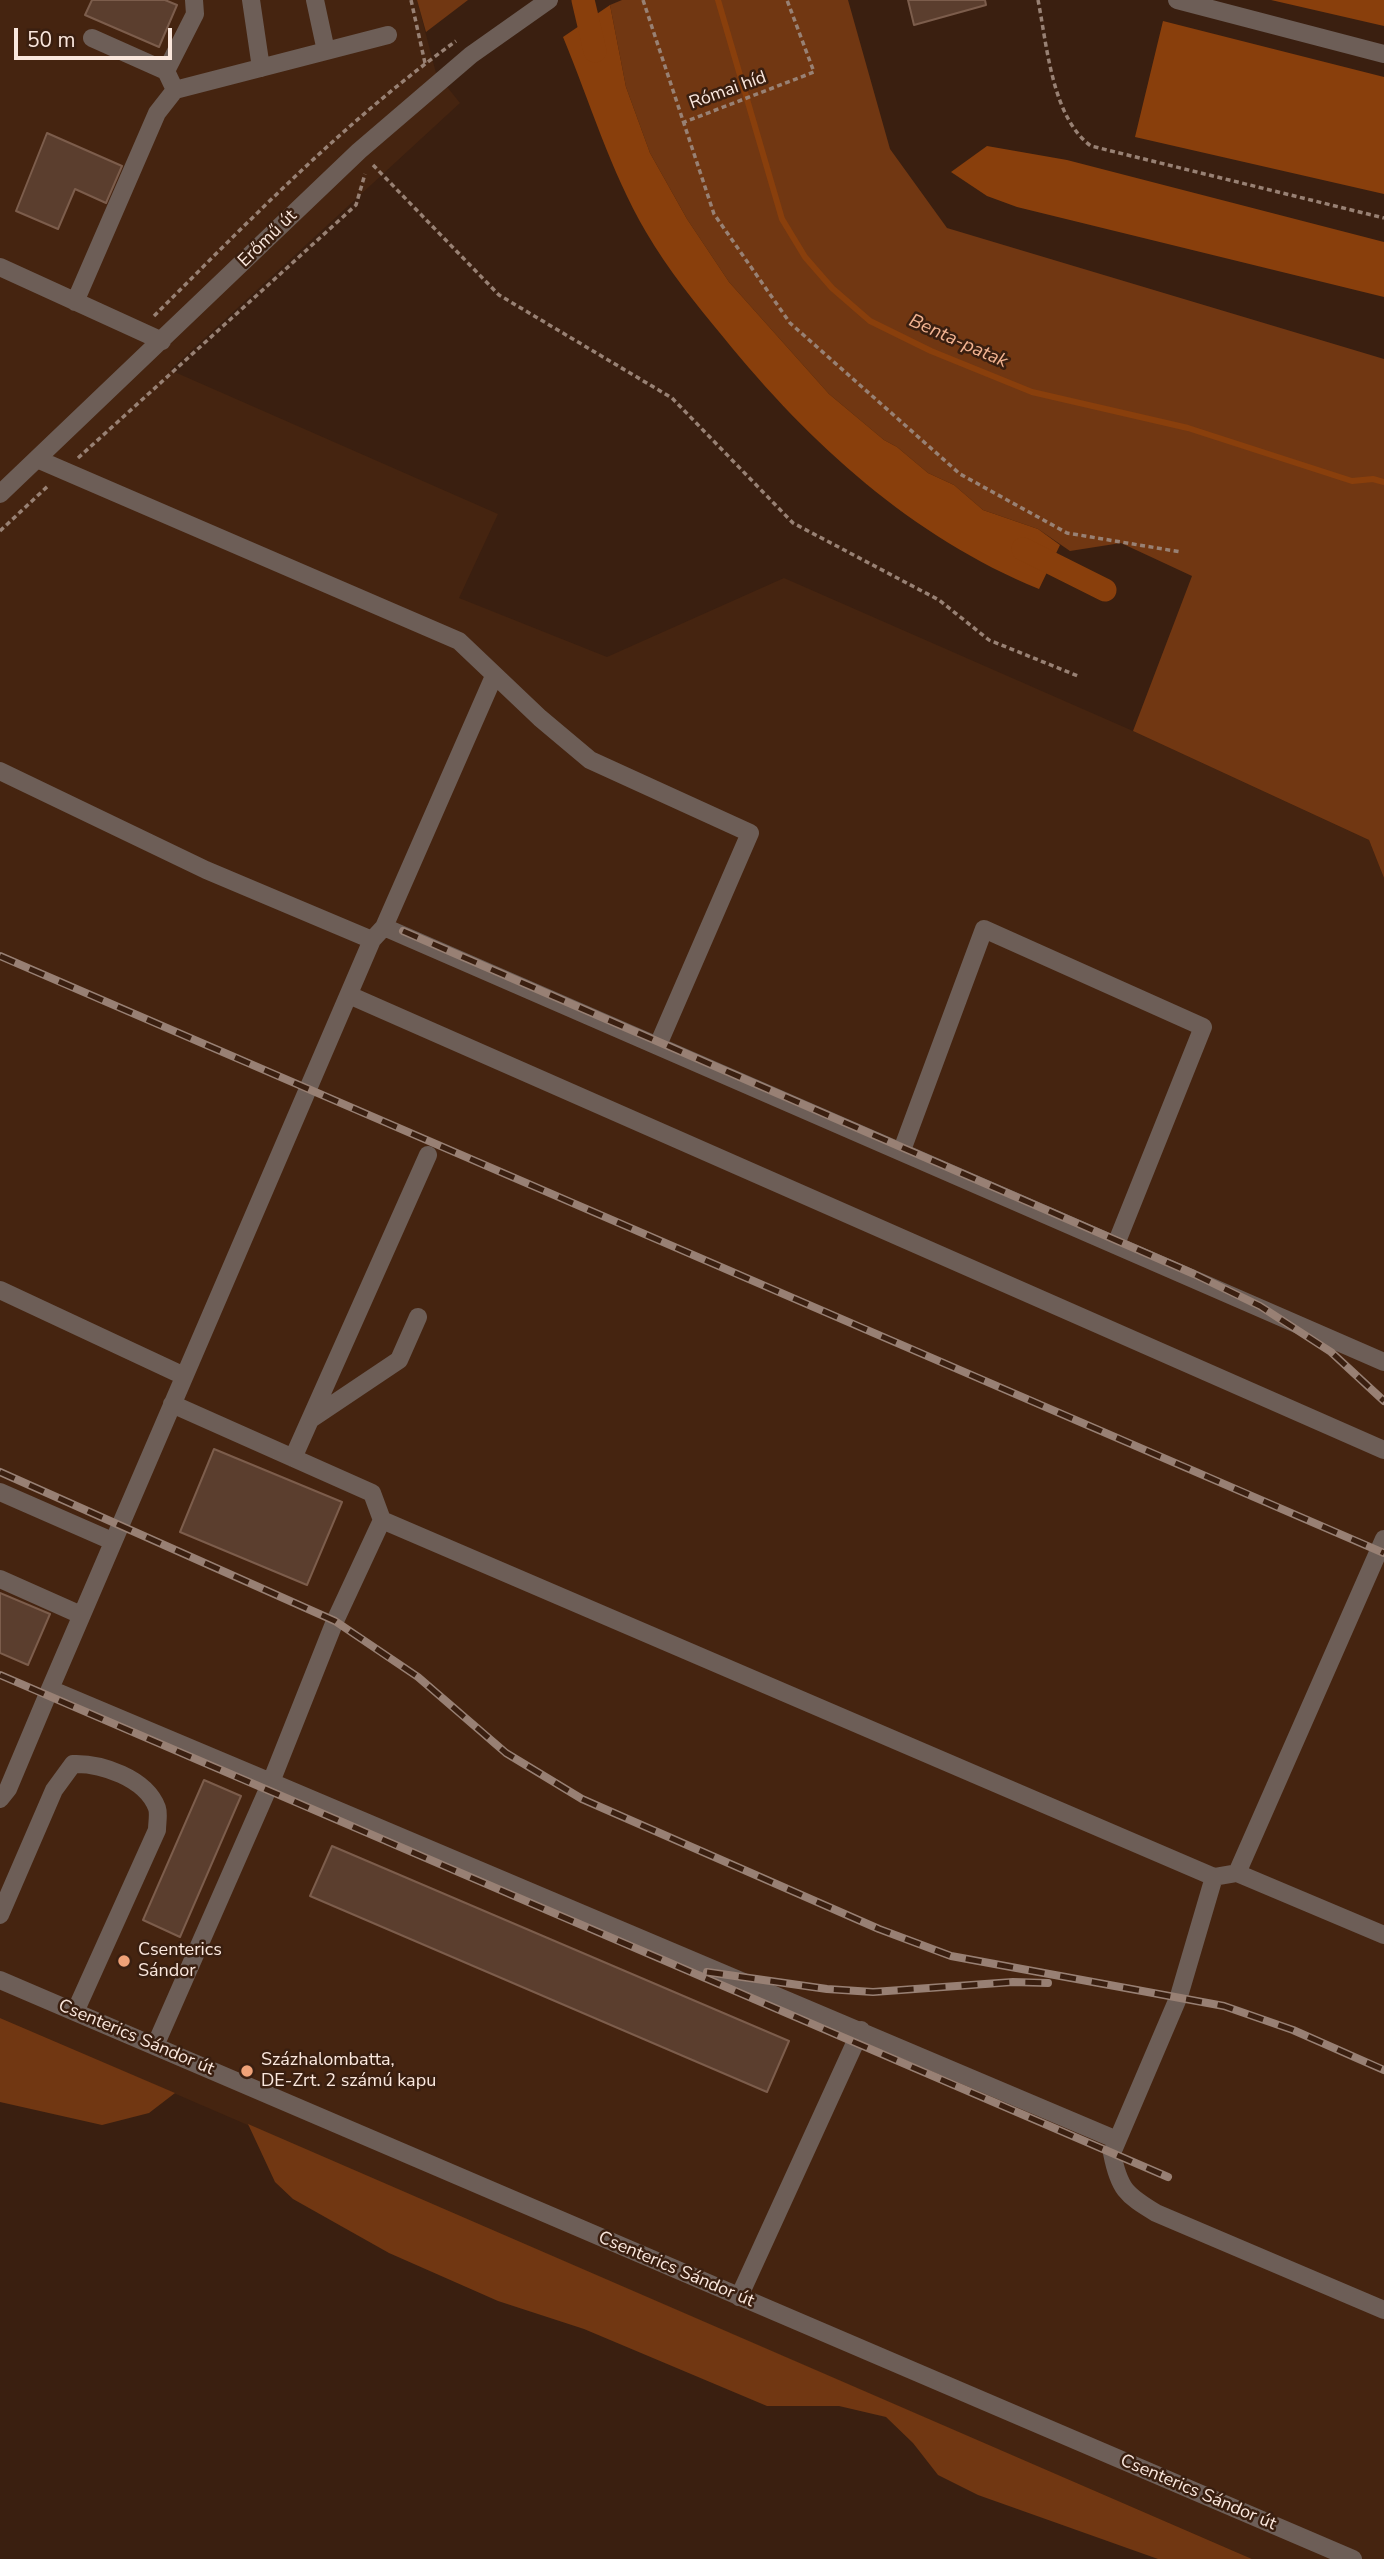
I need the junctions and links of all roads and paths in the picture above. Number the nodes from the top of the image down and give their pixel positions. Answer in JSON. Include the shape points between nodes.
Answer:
{"nodes":[{"id":1,"x":194,"y":0,"type":"edge"},
{"id":2,"x":251,"y":0,"type":"edge"},
{"id":3,"x":315,"y":0,"type":"edge"},
{"id":4,"x":411,"y":0,"type":"edge"},
{"id":5,"x":549,"y":0,"type":"edge"},
{"id":6,"x":643,"y":0,"type":"edge"},
{"id":7,"x":787,"y":0,"type":"edge"},
{"id":8,"x":1038,"y":0,"type":"edge"},
{"id":9,"x":1177,"y":0,"type":"edge"},
{"id":10,"x":388,"y":34,"type":"dead end"},
{"id":11,"x":92,"y":38,"type":"dead end"},
{"id":12,"x":326,"y":51,"type":"junction"},
{"id":13,"x":1384,"y":54,"type":"edge"},
{"id":14,"x":261,"y":68,"type":"junction"},
{"id":15,"x":166,"y":71,"type":"junction"},
{"id":16,"x":175,"y":90,"type":"junction"},
{"id":17,"x":682,"y":123,"type":"junction"},
{"id":18,"x":1384,"y":218,"type":"edge"},
{"id":19,"x":0,"y":267,"type":"edge"},
{"id":20,"x":75,"y":302,"type":"junction"},
{"id":21,"x":138,"y":332,"type":"junction"},
{"id":22,"x":162,"y":341,"type":"junction"},
{"id":23,"x":37,"y":459,"type":"junction"},
{"id":24,"x":65,"y":470,"type":"junction"},
{"id":25,"x":0,"y":494,"type":"edge"},
{"id":26,"x":0,"y":531,"type":"edge"},
{"id":27,"x":1181,"y":552,"type":"dead end"},
{"id":28,"x":494,"y":676,"type":"junction"},
{"id":29,"x":1078,"y":676,"type":"dead end"},
{"id":30,"x":0,"y":771,"type":"edge"},
{"id":31,"x":378,"y":933,"type":"junction"},
{"id":32,"x":349,"y":995,"type":"junction"},
{"id":33,"x":658,"y":1045,"type":"junction"},
{"id":34,"x":902,"y":1150,"type":"junction"},
{"id":35,"x":428,"y":1155,"type":"dead end"},
{"id":36,"x":1115,"y":1244,"type":"junction"},
{"id":37,"x":0,"y":1290,"type":"edge"},
{"id":38,"x":418,"y":1317,"type":"dead end"},
{"id":39,"x":1384,"y":1362,"type":"edge"},
{"id":40,"x":184,"y":1376,"type":"junction"},
{"id":41,"x":172,"y":1404,"type":"junction"},
{"id":42,"x":311,"y":1419,"type":"junction"},
{"id":43,"x":1384,"y":1450,"type":"edge"},
{"id":44,"x":293,"y":1458,"type":"junction"},
{"id":45,"x":0,"y":1492,"type":"edge"},
{"id":46,"x":382,"y":1520,"type":"junction"},
{"id":47,"x":1384,"y":1539,"type":"edge"},
{"id":48,"x":112,"y":1541,"type":"junction"},
{"id":49,"x":0,"y":1579,"type":"edge"},
{"id":50,"x":81,"y":1615,"type":"junction"},
{"id":51,"x":50,"y":1689,"type":"junction"},
{"id":52,"x":271,"y":1782,"type":"junction"},
{"id":53,"x":0,"y":1799,"type":"edge"},
{"id":54,"x":1237,"y":1873,"type":"junction"},
{"id":55,"x":1214,"y":1877,"type":"junction"},
{"id":56,"x":0,"y":1915,"type":"edge"},
{"id":57,"x":1384,"y":1935,"type":"edge"},
{"id":58,"x":0,"y":1980,"type":"edge"},
{"id":59,"x":75,"y":2012,"type":"junction"},
{"id":60,"x":861,"y":2030,"type":"junction"},
{"id":61,"x":155,"y":2046,"type":"junction"},
{"id":62,"x":1117,"y":2140,"type":"junction"},
{"id":63,"x":739,"y":2297,"type":"junction"},
{"id":64,"x":1384,"y":2310,"type":"edge"},
{"id":65,"x":1353,"y":2559,"type":"edge"}],
"edges":[{"from":1,"to":15,"type":"street","via":[[195,14]]},
{"from":2,"to":14,"type":"street"},
{"from":3,"to":12,"type":"street"},
{"from":4,"to":21,"type":"path","via":[[425,63],[403,78],[255,216]]},
{"from":5,"to":22,"type":"street","name":"Erőmű út","via":[[471,54],[359,150]]},
{"from":6,"to":17,"type":"path"},
{"from":7,"to":17,"type":"path","name":"Római híd","via":[[814,72]]},
{"from":8,"to":18,"type":"path","via":[[1061,105],[1070,126],[1091,146]]},
{"from":9,"to":13,"type":"street"},
{"from":10,"to":12,"type":"street"},
{"from":11,"to":15,"type":"street"},
{"from":12,"to":14,"type":"street"},
{"from":14,"to":16,"type":"street"},
{"from":15,"to":16,"type":"street"},
{"from":16,"to":20,"type":"street","via":[[157,113]]},
{"from":17,"to":27,"type":"path","via":[[714,214],[790,323],[960,474],[1067,533]]},
{"from":19,"to":20,"type":"street"},
{"from":20,"to":21,"type":"street"},
{"from":21,"to":22,"type":"street"},
{"from":22,"to":23,"type":"street","name":"Erőmű út"},
{"from":23,"to":24,"type":"street"},
{"from":23,"to":25,"type":"street","name":"Erőmű út"},
{"from":24,"to":26,"type":"path"},
{"from":24,"to":28,"type":"street","via":[[459,641]]},
{"from":24,"to":29,"type":"path","via":[[356,205],[371,163],[499,295],[672,398],[793,523],[939,600],[989,640]]},
{"from":28,"to":31,"type":"street"},
{"from":28,"to":33,"type":"street","via":[[590,760],[750,833]]},
{"from":30,"to":31,"type":"street","via":[[206,870]]},
{"from":31,"to":32,"type":"street"},
{"from":31,"to":33,"type":"street"},
{"from":32,"to":40,"type":"street"},
{"from":32,"to":43,"type":"street"},
{"from":33,"to":34,"type":"street"},
{"from":34,"to":36,"type":"street"},
{"from":34,"to":36,"type":"street","via":[[984,929],[1203,1027]]},
{"from":35,"to":42,"type":"street"},
{"from":36,"to":39,"type":"street"},
{"from":37,"to":40,"type":"street"},
{"from":38,"to":42,"type":"street","via":[[399,1360]]},
{"from":40,"to":41,"type":"street"},
{"from":41,"to":44,"type":"street"},
{"from":41,"to":48,"type":"street"},
{"from":42,"to":44,"type":"street"},
{"from":44,"to":46,"type":"street","via":[[372,1493]]},
{"from":45,"to":48,"type":"street"},
{"from":46,"to":52,"type":"street","via":[[335,1621]]},
{"from":46,"to":55,"type":"street"},
{"from":47,"to":54,"type":"street"},
{"from":48,"to":50,"type":"street"},
{"from":49,"to":50,"type":"street"},
{"from":50,"to":51,"type":"street"},
{"from":51,"to":52,"type":"street"},
{"from":51,"to":53,"type":"street"},
{"from":52,"to":60,"type":"street"},
{"from":52,"to":61,"type":"street"},
{"from":54,"to":55,"type":"street"},
{"from":54,"to":57,"type":"street"},
{"from":55,"to":62,"type":"street","via":[[1179,1996]]},
{"from":56,"to":59,"type":"street","via":[[54,1790],[73,1764],[92,1763],[142,1786],[158,1809],[157,1830]]},
{"from":58,"to":59,"type":"street","name":"Csenterics Sándor út"},
{"from":59,"to":61,"type":"street","name":"Csenterics Sándor út"},
{"from":60,"to":62,"type":"street"},
{"from":60,"to":63,"type":"street"},
{"from":61,"to":63,"type":"street","name":"Csenterics Sándor út"},
{"from":62,"to":64,"type":"street","via":[[1112,2153],[1115,2170],[1128,2197]]},
{"from":63,"to":65,"type":"street","name":"Csenterics Sándor út"}]}
